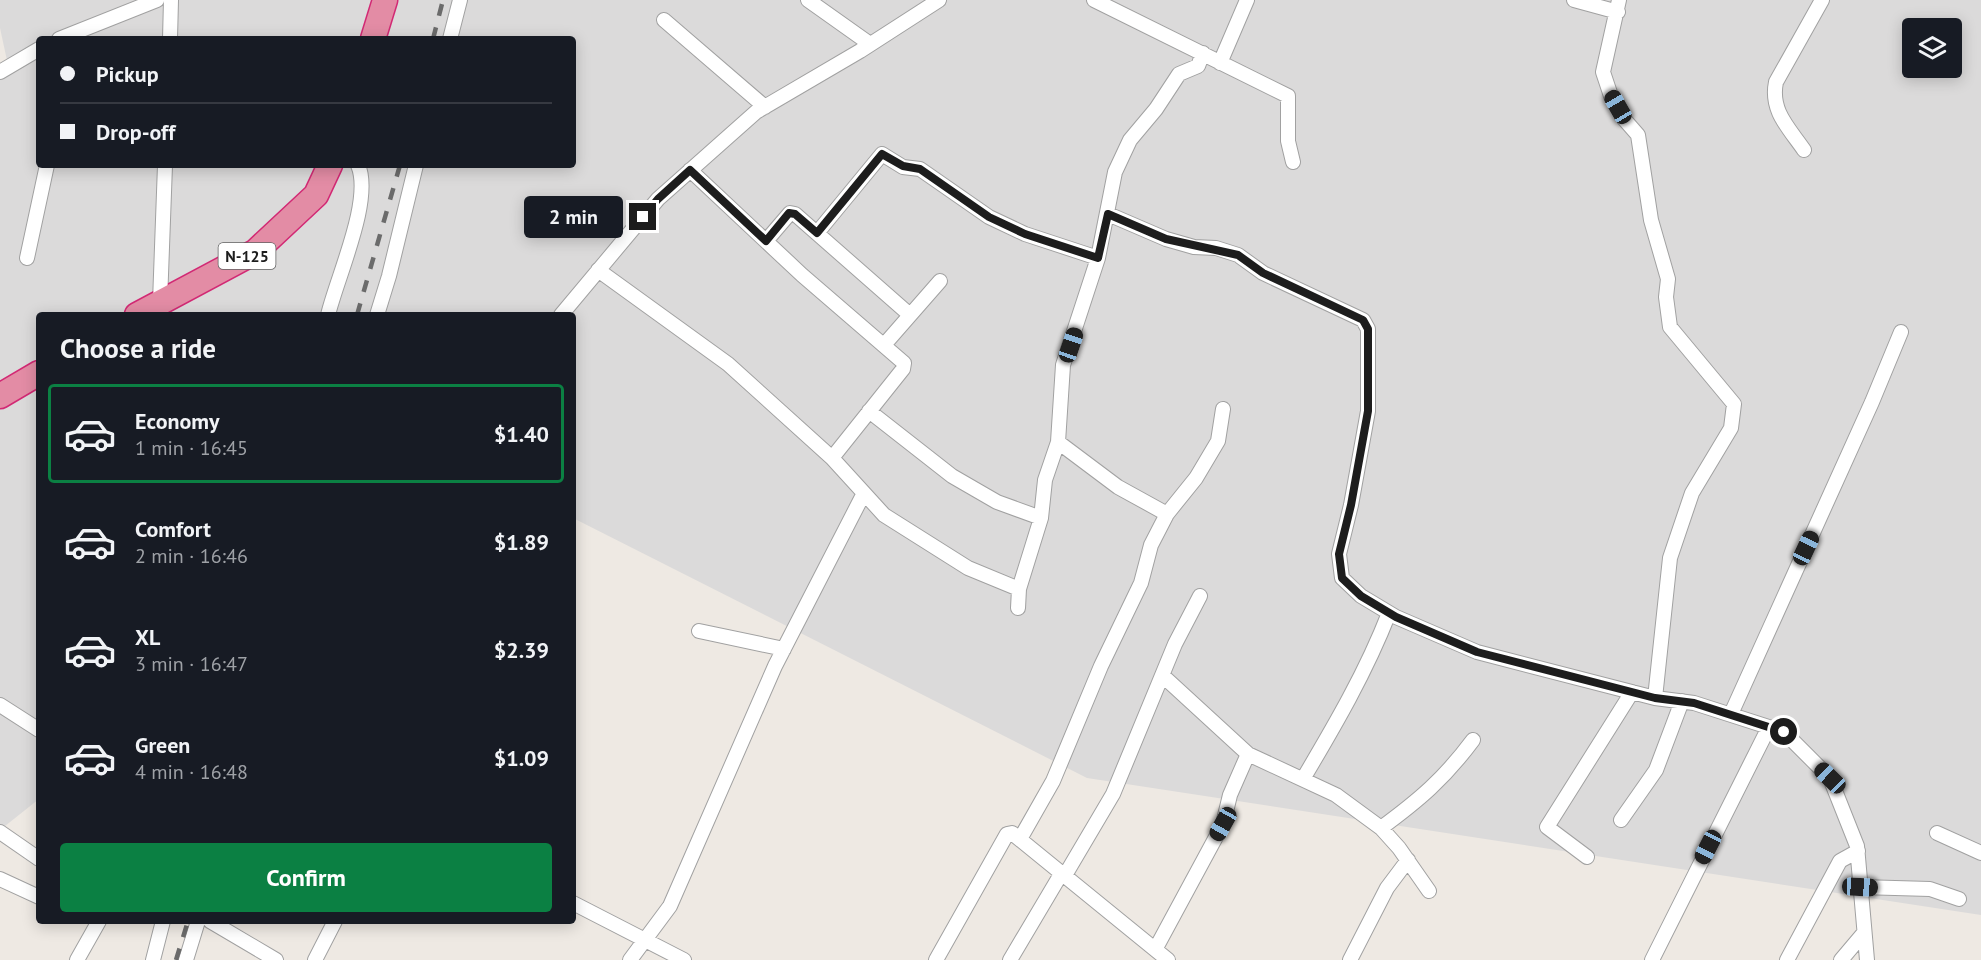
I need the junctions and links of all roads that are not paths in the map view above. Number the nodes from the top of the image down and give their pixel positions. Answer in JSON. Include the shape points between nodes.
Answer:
{"nodes":[{"id":1,"x":157,"y":0,"type":"edge"},
{"id":2,"x":171,"y":0,"type":"edge"},
{"id":3,"x":385,"y":0,"type":"edge"},
{"id":4,"x":460,"y":0,"type":"edge"},
{"id":5,"x":808,"y":0,"type":"edge"},
{"id":6,"x":939,"y":0,"type":"edge"},
{"id":7,"x":1094,"y":0,"type":"edge"},
{"id":8,"x":1247,"y":0,"type":"edge"},
{"id":9,"x":1574,"y":0,"type":"edge"},
{"id":10,"x":1822,"y":0,"type":"edge"},
{"id":11,"x":1618,"y":6,"type":"edge"},
{"id":12,"x":664,"y":20,"type":"dead end"},
{"id":13,"x":76,"y":35,"type":"edge"},
{"id":14,"x":170,"y":36,"type":"edge"},
{"id":15,"x":374,"y":36,"type":"edge"},
{"id":16,"x":451,"y":36,"type":"edge"},
{"id":17,"x":870,"y":44,"type":"junction"},
{"id":18,"x":36,"y":51,"type":"edge"},
{"id":19,"x":1203,"y":53,"type":"junction"},
{"id":20,"x":1220,"y":63,"type":"junction"},
{"id":21,"x":0,"y":72,"type":"edge"},
{"id":22,"x":765,"y":107,"type":"junction"},
{"id":23,"x":1804,"y":150,"type":"dead end"},
{"id":24,"x":1293,"y":162,"type":"dead end"},
{"id":25,"x":46,"y":168,"type":"edge"},
{"id":26,"x":165,"y":168,"type":"edge"},
{"id":27,"x":329,"y":168,"type":"edge"},
{"id":28,"x":359,"y":168,"type":"edge"},
{"id":29,"x":415,"y":168,"type":"edge"},
{"id":30,"x":690,"y":170,"type":"junction"},
{"id":31,"x":1108,"y":214,"type":"junction"},
{"id":32,"x":817,"y":233,"type":"junction"},
{"id":33,"x":766,"y":241,"type":"junction"},
{"id":34,"x":27,"y":258,"type":"dead end"},
{"id":35,"x":1098,"y":258,"type":"junction"},
{"id":36,"x":598,"y":270,"type":"junction"},
{"id":37,"x":940,"y":281,"type":"dead end"},
{"id":38,"x":160,"y":302,"type":"junction"},
{"id":39,"x":142,"y":312,"type":"edge"},
{"id":40,"x":329,"y":312,"type":"edge"},
{"id":41,"x":378,"y":312,"type":"edge"},
{"id":42,"x":563,"y":312,"type":"edge"},
{"id":43,"x":910,"y":315,"type":"junction"},
{"id":44,"x":1901,"y":332,"type":"dead end"},
{"id":45,"x":884,"y":345,"type":"junction"},
{"id":46,"x":36,"y":375,"type":"edge"},
{"id":47,"x":0,"y":396,"type":"edge"},
{"id":48,"x":1223,"y":409,"type":"dead end"},
{"id":49,"x":869,"y":411,"type":"junction"},
{"id":50,"x":1058,"y":442,"type":"junction"},
{"id":51,"x":831,"y":458,"type":"junction"},
{"id":52,"x":864,"y":493,"type":"junction"},
{"id":53,"x":1167,"y":514,"type":"junction"},
{"id":54,"x":1041,"y":518,"type":"junction"},
{"id":55,"x":1019,"y":589,"type":"junction"},
{"id":56,"x":1200,"y":596,"type":"dead end"},
{"id":57,"x":1018,"y":608,"type":"dead end"},
{"id":58,"x":1389,"y":613,"type":"junction"},
{"id":59,"x":699,"y":632,"type":"dead end"},
{"id":60,"x":784,"y":649,"type":"junction"},
{"id":61,"x":1162,"y":676,"type":"junction"},
{"id":62,"x":1632,"y":692,"type":"junction"},
{"id":63,"x":1655,"y":698,"type":"junction"},
{"id":64,"x":1682,"y":701,"type":"junction"},
{"id":65,"x":0,"y":705,"type":"edge"},
{"id":66,"x":1731,"y":714,"type":"junction"},
{"id":67,"x":1768,"y":727,"type":"junction"},
{"id":68,"x":36,"y":728,"type":"edge"},
{"id":69,"x":1473,"y":741,"type":"dead end"},
{"id":70,"x":1248,"y":754,"type":"junction"},
{"id":71,"x":1303,"y":779,"type":"junction"},
{"id":72,"x":1621,"y":820,"type":"dead end"},
{"id":73,"x":1381,"y":828,"type":"junction"},
{"id":74,"x":0,"y":831,"type":"edge"},
{"id":75,"x":1937,"y":833,"type":"dead end"},
{"id":76,"x":1020,"y":839,"type":"junction"},
{"id":77,"x":1858,"y":851,"type":"junction"},
{"id":78,"x":1981,"y":853,"type":"edge"},
{"id":79,"x":36,"y":857,"type":"edge"},
{"id":80,"x":1587,"y":857,"type":"dead end"},
{"id":81,"x":1408,"y":860,"type":"junction"},
{"id":82,"x":1063,"y":876,"type":"junction"},
{"id":83,"x":0,"y":879,"type":"edge"},
{"id":84,"x":1860,"y":887,"type":"junction"},
{"id":85,"x":1429,"y":891,"type":"dead end"},
{"id":86,"x":36,"y":896,"type":"edge"},
{"id":87,"x":1959,"y":898,"type":"dead end"},
{"id":88,"x":576,"y":905,"type":"edge"},
{"id":89,"x":96,"y":924,"type":"edge"},
{"id":90,"x":162,"y":924,"type":"edge"},
{"id":91,"x":197,"y":924,"type":"edge"},
{"id":92,"x":215,"y":924,"type":"edge"},
{"id":93,"x":333,"y":924,"type":"edge"},
{"id":94,"x":1863,"y":934,"type":"junction"},
{"id":95,"x":645,"y":941,"type":"junction"},
{"id":96,"x":1155,"y":948,"type":"junction"},
{"id":97,"x":77,"y":960,"type":"edge"},
{"id":98,"x":153,"y":960,"type":"edge"},
{"id":99,"x":186,"y":960,"type":"edge"},
{"id":100,"x":276,"y":960,"type":"edge"},
{"id":101,"x":315,"y":960,"type":"edge"},
{"id":102,"x":630,"y":960,"type":"edge"},
{"id":103,"x":684,"y":960,"type":"edge"},
{"id":104,"x":936,"y":960,"type":"edge"},
{"id":105,"x":1010,"y":960,"type":"edge"},
{"id":106,"x":1168,"y":960,"type":"edge"},
{"id":107,"x":1350,"y":960,"type":"edge"},
{"id":108,"x":1652,"y":960,"type":"edge"},
{"id":109,"x":1787,"y":960,"type":"edge"},
{"id":110,"x":1841,"y":960,"type":"edge"},
{"id":111,"x":1867,"y":960,"type":"edge"}],
"edges":[{"from":1,"to":13,"type":"street"},
{"from":2,"to":14,"type":"street"},
{"from":3,"to":15,"type":"highway"},
{"from":4,"to":16,"type":"street"},
{"from":5,"to":17,"type":"street"},
{"from":6,"to":17,"type":"street"},
{"from":7,"to":19,"type":"street"},
{"from":8,"to":20,"type":"street"},
{"from":9,"to":11,"type":"street"},
{"from":10,"to":23,"type":"street","via":[[1776,82],[1773,97],[1777,111]]},
{"from":11,"to":63,"type":"street","via":[[1603,72],[1611,96],[1638,135],[1651,220],[1668,279],[1670,327],[1734,404],[1731,428],[1692,493],[1670,558]]},
{"from":12,"to":22,"type":"street"},
{"from":17,"to":22,"type":"street"},
{"from":18,"to":21,"type":"street"},
{"from":19,"to":20,"type":"street"},
{"from":19,"to":31,"type":"street","via":[[1198,66],[1179,74],[1130,140],[1115,172]]},
{"from":20,"to":24,"type":"street","via":[[1288,96],[1288,141]]},
{"from":22,"to":30,"type":"street"},
{"from":25,"to":34,"type":"street"},
{"from":26,"to":38,"type":"street"},
{"from":27,"to":38,"type":"highway","number":"N-125","via":[[316,195],[255,252]]},
{"from":28,"to":40,"type":"street","via":[[363,187],[355,226]]},
{"from":29,"to":41,"type":"street"},
{"from":30,"to":33,"type":"street"},
{"from":30,"to":36,"type":"street","via":[[658,199]]},
{"from":31,"to":35,"type":"street"},
{"from":31,"to":58,"type":"street","via":[[1166,239],[1238,255],[1263,273],[1363,320],[1368,329],[1368,411],[1339,554],[1342,578],[1361,596]]},
{"from":32,"to":33,"type":"street","via":[[789,213]]},
{"from":32,"to":35,"type":"street","via":[[882,154],[903,166],[920,169],[989,217],[1025,234]]},
{"from":32,"to":43,"type":"street"},
{"from":33,"to":45,"type":"street"},
{"from":35,"to":50,"type":"street","via":[[1063,365]]},
{"from":36,"to":42,"type":"street"},
{"from":36,"to":51,"type":"street","via":[[728,364]]},
{"from":37,"to":43,"type":"street"},
{"from":38,"to":39,"type":"highway","number":"N-125"},
{"from":43,"to":45,"type":"street"},
{"from":44,"to":66,"type":"street"},
{"from":45,"to":49,"type":"street","via":[[904,363],[903,369]]},
{"from":46,"to":47,"type":"highway"},
{"from":48,"to":53,"type":"street","via":[[1218,441],[1196,478]]},
{"from":49,"to":51,"type":"street"},
{"from":49,"to":54,"type":"street","via":[[952,476],[997,502]]},
{"from":50,"to":53,"type":"street","via":[[1118,487]]},
{"from":50,"to":54,"type":"street","via":[[1045,480]]},
{"from":51,"to":52,"type":"street"},
{"from":52,"to":55,"type":"street","via":[[884,515],[926,544],[968,568]]},
{"from":52,"to":60,"type":"street"},
{"from":53,"to":76,"type":"street","via":[[1151,545],[1141,583],[1101,666],[1053,782]]},
{"from":54,"to":55,"type":"street"},
{"from":55,"to":57,"type":"street"},
{"from":56,"to":61,"type":"street"},
{"from":58,"to":62,"type":"street","via":[[1477,652]]},
{"from":58,"to":71,"type":"street","via":[[1351,697]]},
{"from":59,"to":60,"type":"street"},
{"from":60,"to":95,"type":"street","via":[[670,906]]},
{"from":61,"to":70,"type":"street"},
{"from":61,"to":82,"type":"street","via":[[1113,794]]},
{"from":62,"to":63,"type":"street"},
{"from":62,"to":80,"type":"street","via":[[1547,827]]},
{"from":63,"to":64,"type":"street"},
{"from":64,"to":66,"type":"street"},
{"from":64,"to":72,"type":"street","via":[[1656,770]]},
{"from":65,"to":68,"type":"street"},
{"from":66,"to":67,"type":"street"},
{"from":67,"to":77,"type":"street","via":[[1784,732],[1830,778]]},
{"from":67,"to":108,"type":"street"},
{"from":69,"to":73,"type":"street","via":[[1448,774]]},
{"from":70,"to":71,"type":"street"},
{"from":70,"to":96,"type":"street","via":[[1230,795],[1223,824]]},
{"from":71,"to":73,"type":"street","via":[[1336,795]]},
{"from":73,"to":81,"type":"street"},
{"from":74,"to":79,"type":"street"},
{"from":75,"to":78,"type":"street"},
{"from":76,"to":82,"type":"street"},
{"from":76,"to":104,"type":"street","via":[[1007,834]]},
{"from":77,"to":84,"type":"street"},
{"from":77,"to":109,"type":"street","via":[[1840,861]]},
{"from":81,"to":85,"type":"street"},
{"from":81,"to":107,"type":"street","via":[[1387,888]]},
{"from":82,"to":96,"type":"street"},
{"from":82,"to":105,"type":"street"},
{"from":83,"to":86,"type":"street"},
{"from":84,"to":87,"type":"street","via":[[1930,889]]},
{"from":84,"to":94,"type":"street"},
{"from":88,"to":95,"type":"street"},
{"from":89,"to":97,"type":"street"},
{"from":90,"to":98,"type":"street"},
{"from":91,"to":99,"type":"street"},
{"from":92,"to":100,"type":"street"},
{"from":93,"to":101,"type":"street"},
{"from":94,"to":110,"type":"street"},
{"from":94,"to":111,"type":"street"},
{"from":95,"to":102,"type":"street"},
{"from":95,"to":103,"type":"street"},
{"from":96,"to":106,"type":"street"}]}
